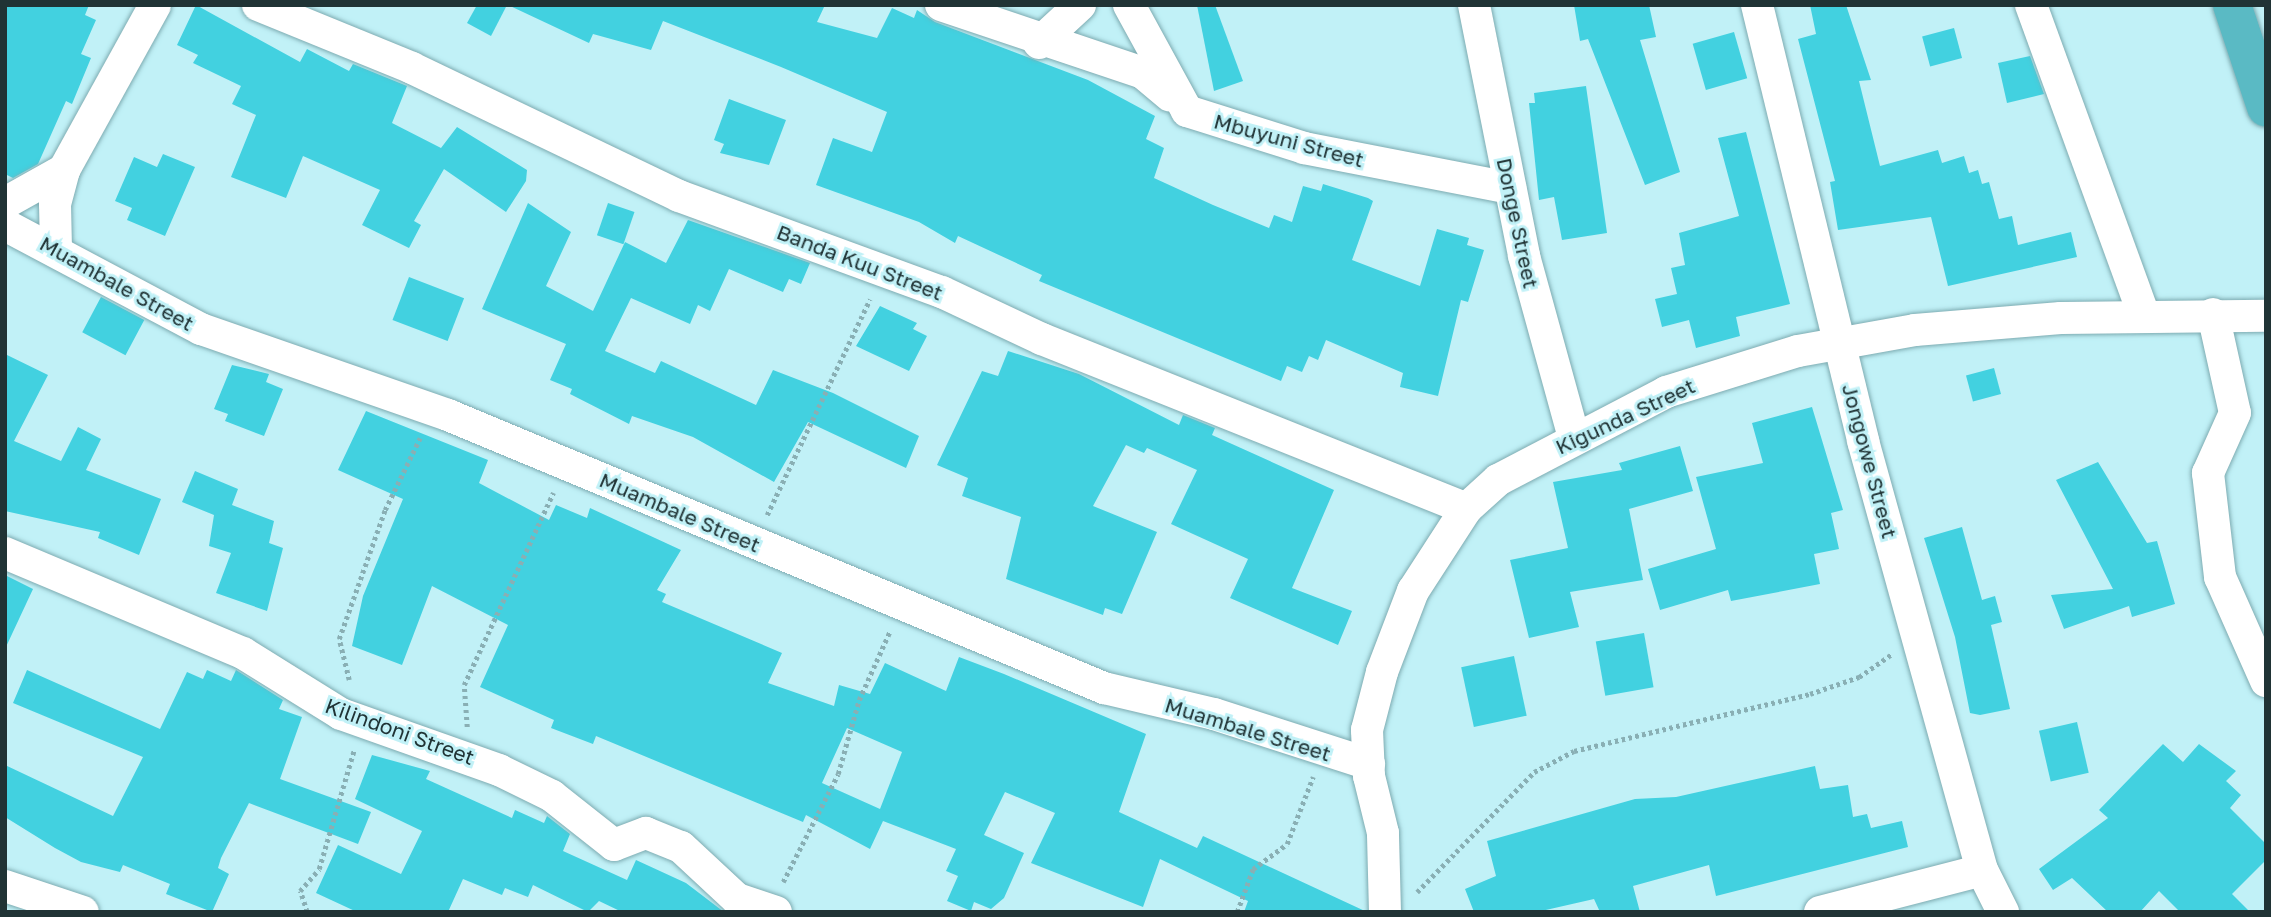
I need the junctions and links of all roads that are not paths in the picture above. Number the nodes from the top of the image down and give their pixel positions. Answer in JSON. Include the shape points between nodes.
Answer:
{"nodes":[{"id":1,"x":155,"y":5,"type":"edge"},
{"id":2,"x":258,"y":5,"type":"edge"},
{"id":3,"x":941,"y":5,"type":"edge"},
{"id":4,"x":1080,"y":5,"type":"edge"},
{"id":5,"x":1129,"y":5,"type":"edge"},
{"id":6,"x":1474,"y":5,"type":"edge"},
{"id":7,"x":1757,"y":5,"type":"edge"},
{"id":8,"x":2031,"y":5,"type":"edge"},
{"id":9,"x":2232,"y":5,"type":"edge"},
{"id":10,"x":1039,"y":43,"type":"junction"},
{"id":11,"x":2266,"y":107,"type":"edge"},
{"id":12,"x":1187,"y":111,"type":"junction"},
{"id":13,"x":64,"y":170,"type":"junction"},
{"id":14,"x":1510,"y":188,"type":"junction"},
{"id":15,"x":5,"y":203,"type":"edge"},
{"id":16,"x":5,"y":225,"type":"edge"},
{"id":17,"x":56,"y":248,"type":"junction"},
{"id":18,"x":2213,"y":314,"type":"junction"},
{"id":19,"x":2144,"y":315,"type":"junction"},
{"id":20,"x":2266,"y":316,"type":"edge"},
{"id":21,"x":1839,"y":344,"type":"junction"},
{"id":22,"x":1574,"y":438,"type":"junction"},
{"id":23,"x":1466,"y":509,"type":"junction"},
{"id":24,"x":5,"y":553,"type":"edge"},
{"id":25,"x":2266,"y":681,"type":"edge"},
{"id":26,"x":1369,"y":764,"type":"junction"},
{"id":27,"x":1982,"y":870,"type":"junction"},
{"id":28,"x":5,"y":886,"type":"edge"},
{"id":29,"x":1868,"y":906,"type":"edge"},
{"id":30,"x":775,"y":911,"type":"edge"},
{"id":31,"x":83,"y":912,"type":"edge"},
{"id":32,"x":1385,"y":912,"type":"edge"},
{"id":33,"x":1820,"y":912,"type":"edge"},
{"id":34,"x":2003,"y":912,"type":"edge"}],
"edges":[{"from":1,"to":13,"type":"street"},
{"from":2,"to":23,"type":"street","name":"Banda Kuu Street","via":[[412,68],[679,196],[884,269]]},
{"from":3,"to":10,"type":"street"},
{"from":4,"to":10,"type":"street"},
{"from":5,"to":12,"type":"street","name":"Mbuyuni Street"},
{"from":6,"to":14,"type":"street","name":"Donge Street"},
{"from":7,"to":21,"type":"street","name":"Jongowe Street"},
{"from":8,"to":19,"type":"street"},
{"from":9,"to":11,"type":"highway"},
{"from":10,"to":12,"type":"street","via":[[1143,73]]},
{"from":12,"to":14,"type":"street","name":"Mbuyuni Street","via":[[1304,148]]},
{"from":13,"to":15,"type":"street"},
{"from":13,"to":17,"type":"street","via":[[55,204]]},
{"from":14,"to":22,"type":"street","name":"Donge Street"},
{"from":16,"to":17,"type":"street","name":"Muambale Street"},
{"from":17,"to":26,"type":"street","name":"Muambale Street","via":[[201,329],[448,415],[1104,688],[1214,714]]},
{"from":18,"to":19,"type":"street","name":"Kigunda Street"},
{"from":18,"to":20,"type":"street","name":"Kigunda Street"},
{"from":18,"to":25,"type":"street","via":[[2235,413],[2208,473],[2220,577]]},
{"from":19,"to":21,"type":"street","name":"Kigunda Street","via":[[1915,330]]},
{"from":21,"to":22,"type":"street","name":"Kigunda Street","via":[[1665,392]]},
{"from":21,"to":27,"type":"street","name":"Jongowe Street"},
{"from":22,"to":23,"type":"street","name":"Kigunda Street","via":[[1498,480]]},
{"from":23,"to":26,"type":"street","name":"Kigunda Street","via":[[1413,591],[1367,730]]},
{"from":24,"to":30,"type":"street","name":"Kilindoni Street","via":[[243,653],[353,718],[469,755],[551,796],[614,845],[646,833],[681,847],[737,899]]},
{"from":26,"to":32,"type":"street","name":"Kigunda Street","via":[[1383,833]]},
{"from":27,"to":29,"type":"street"},
{"from":27,"to":34,"type":"street","name":"Jongowe Street"},
{"from":28,"to":31,"type":"street"},
{"from":29,"to":33,"type":"street"}]}
